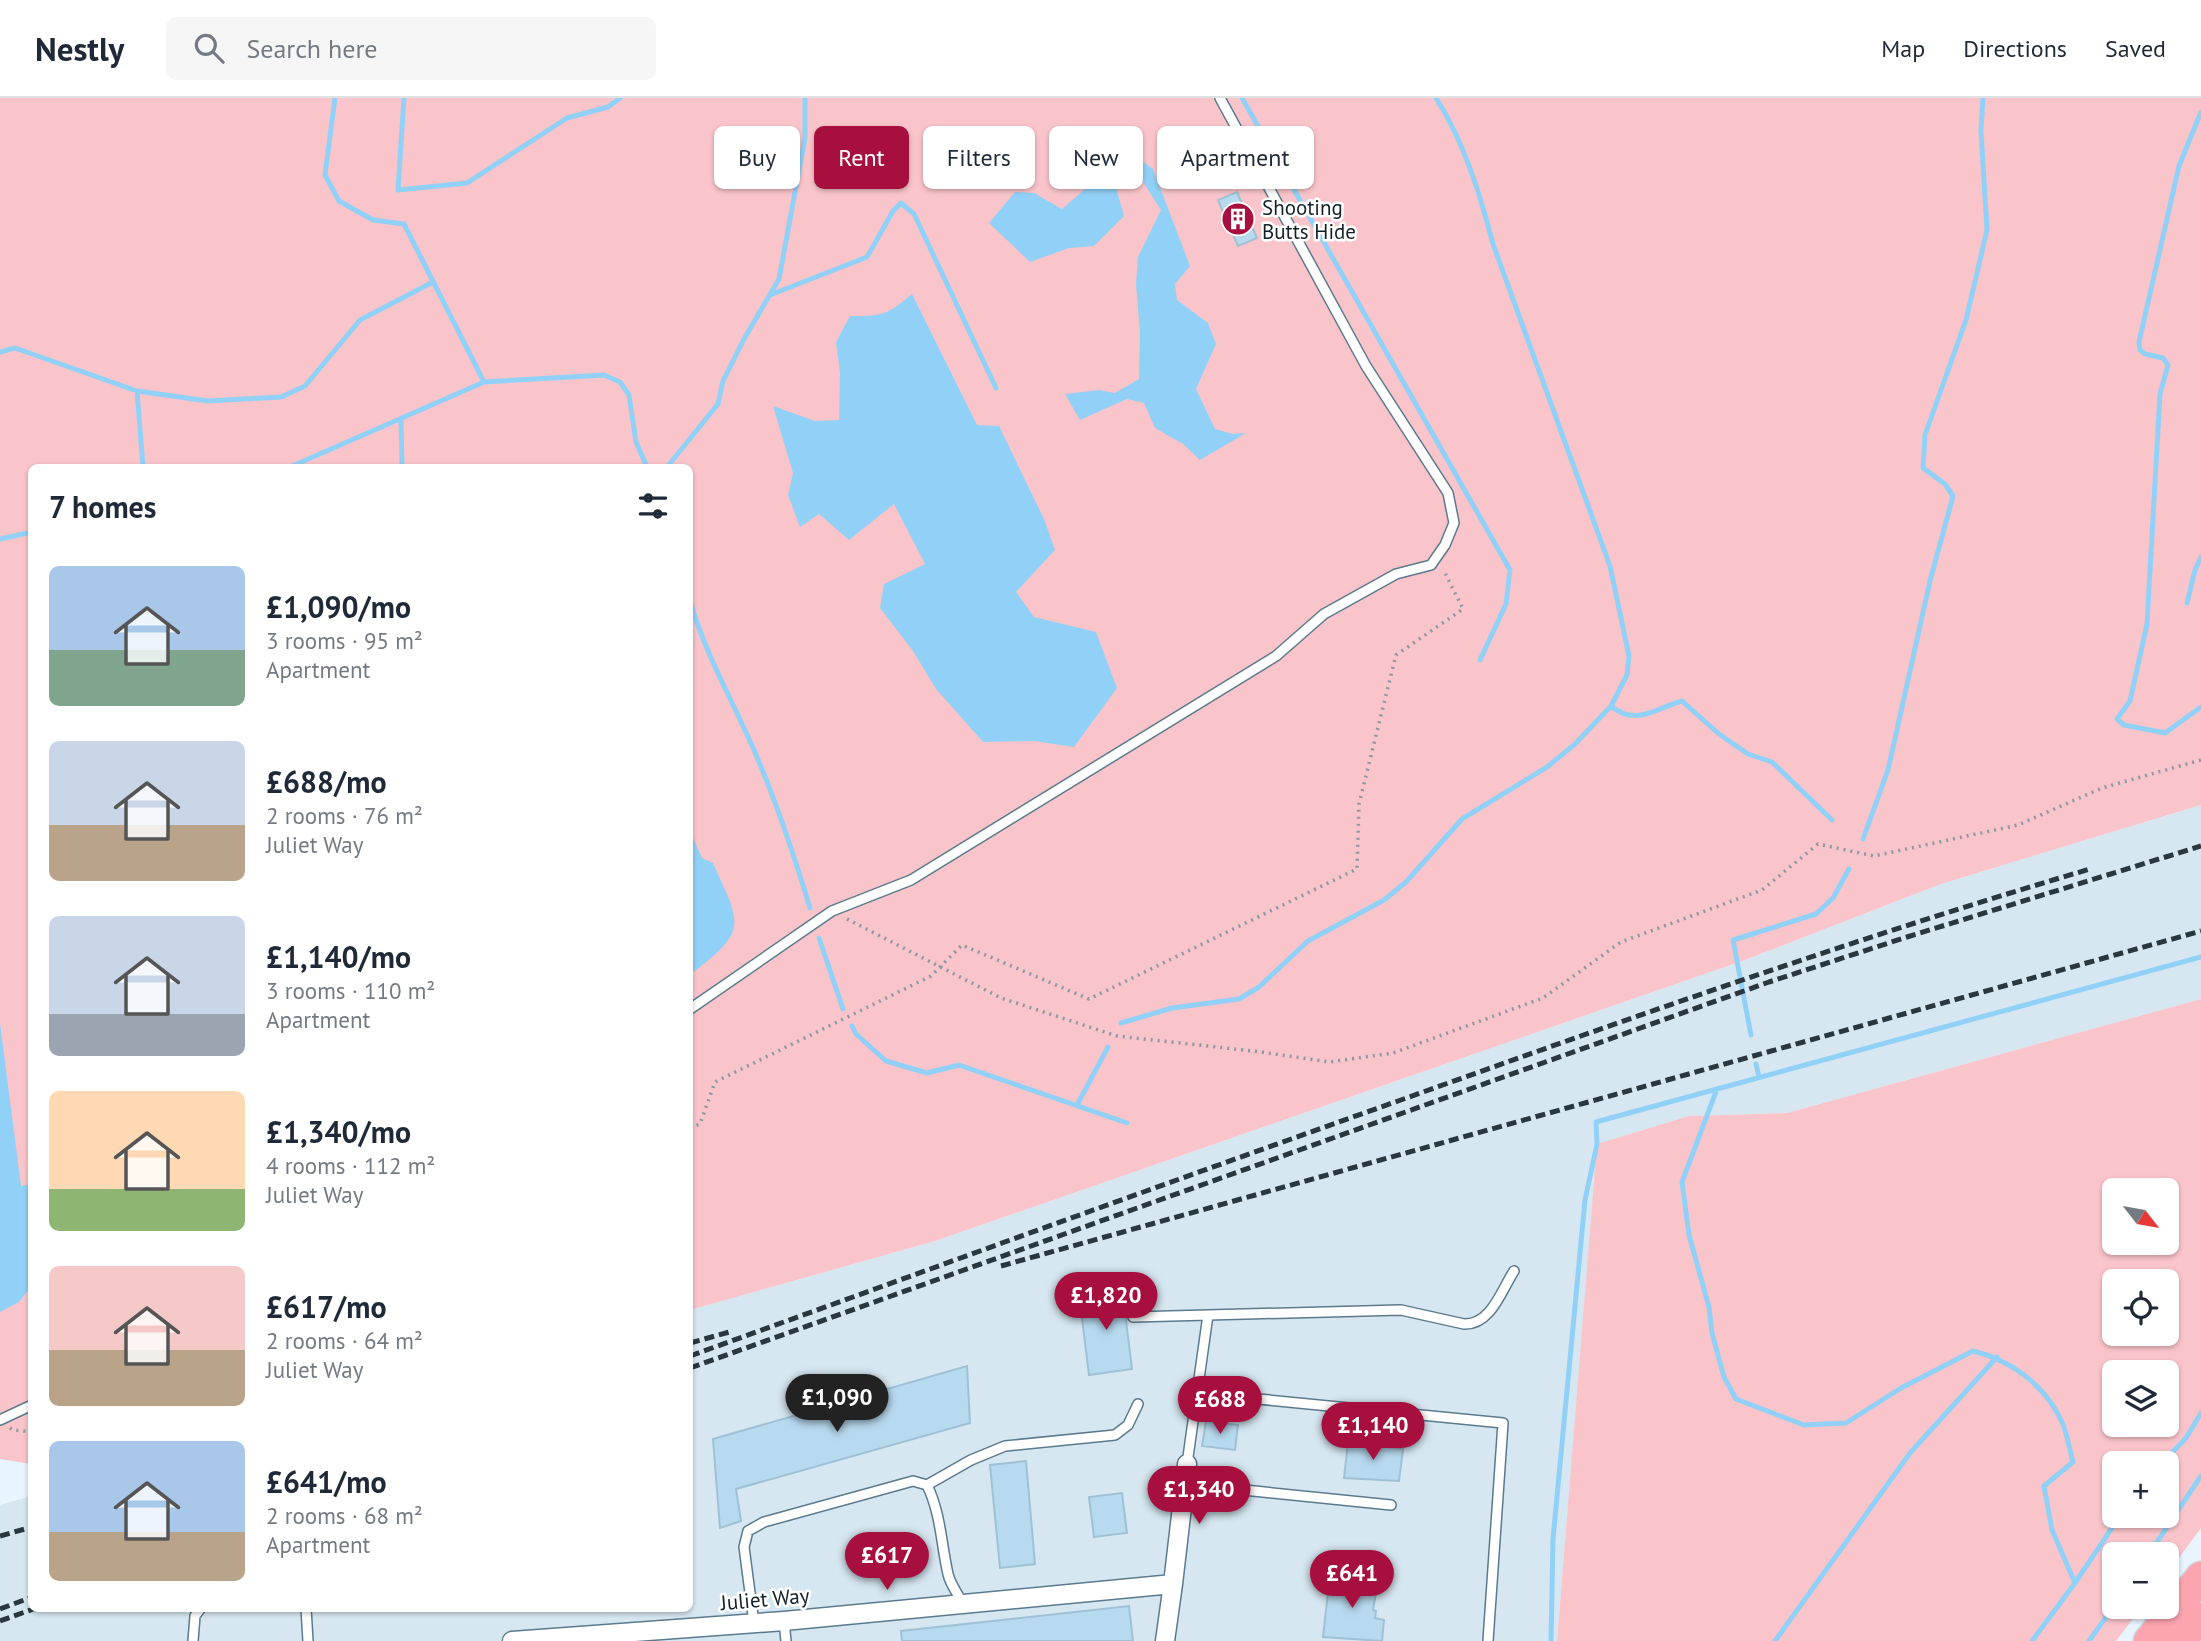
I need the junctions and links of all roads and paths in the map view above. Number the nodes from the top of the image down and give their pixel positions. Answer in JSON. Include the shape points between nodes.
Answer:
{"nodes":[{"id":1,"x":1220,"y":98,"type":"edge"},
{"id":2,"x":1437,"y":556,"type":"junction"},
{"id":3,"x":2201,"y":760,"type":"edge"},
{"id":4,"x":832,"y":911,"type":"junction"},
{"id":5,"x":938,"y":967,"type":"junction"},
{"id":6,"x":693,"y":1007,"type":"edge"},
{"id":7,"x":693,"y":1127,"type":"edge"},
{"id":8,"x":1514,"y":1271,"type":"dead end"},
{"id":9,"x":1208,"y":1315,"type":"junction"},
{"id":10,"x":1133,"y":1317,"type":"dead end"},
{"id":11,"x":1197,"y":1393,"type":"junction"},
{"id":12,"x":1138,"y":1404,"type":"dead end"},
{"id":13,"x":28,"y":1407,"type":"edge"},
{"id":14,"x":0,"y":1420,"type":"edge"},
{"id":15,"x":1187,"y":1464,"type":"joint"},
{"id":16,"x":1185,"y":1484,"type":"junction"},
{"id":17,"x":927,"y":1485,"type":"junction"},
{"id":18,"x":1391,"y":1505,"type":"dead end"},
{"id":19,"x":2201,"y":1577,"type":"edge"},
{"id":20,"x":1173,"y":1584,"type":"junction"},
{"id":21,"x":963,"y":1604,"type":"junction"},
{"id":22,"x":198,"y":1612,"type":"edge"},
{"id":23,"x":306,"y":1612,"type":"edge"},
{"id":24,"x":2201,"y":1618,"type":"edge"},
{"id":25,"x":784,"y":1621,"type":"junction"},
{"id":26,"x":754,"y":1623,"type":"junction"},
{"id":27,"x":2201,"y":1632,"type":"edge"},
{"id":28,"x":193,"y":1641,"type":"edge"},
{"id":29,"x":308,"y":1641,"type":"edge"},
{"id":30,"x":512,"y":1641,"type":"edge"},
{"id":31,"x":786,"y":1641,"type":"edge"},
{"id":32,"x":1165,"y":1641,"type":"edge"},
{"id":33,"x":1488,"y":1641,"type":"edge"},
{"id":34,"x":2149,"y":1641,"type":"edge"},
{"id":35,"x":2179,"y":1641,"type":"edge"},
{"id":36,"x":2194,"y":1641,"type":"edge"}],
"edges":[{"from":1,"to":2,"type":"lane","via":[[1366,366],[1448,493],[1454,523]]},
{"from":2,"to":4,"type":"lane","via":[[1431,565],[1396,574],[1324,614],[1276,656],[911,880]]},
{"from":2,"to":5,"type":"path","via":[[1463,609],[1396,655],[1359,804],[1357,869],[1089,999],[962,945]]},
{"from":3,"to":5,"type":"path","via":[[2102,788],[2018,825],[1874,856],[1818,844],[1762,890],[1621,942],[1543,999],[1393,1053],[1330,1062],[1117,1036],[1001,998]]},
{"from":4,"to":5,"type":"path"},
{"from":4,"to":6,"type":"lane"},
{"from":5,"to":7,"type":"path","via":[[931,976],[715,1083],[700,1124]]},
{"from":8,"to":9,"type":"lane","via":[[1485,1319],[1474,1324],[1401,1310]]},
{"from":9,"to":10,"type":"lane"},
{"from":9,"to":11,"type":"lane"},
{"from":11,"to":15,"type":"lane"},
{"from":11,"to":33,"type":"lane","via":[[1503,1423]]},
{"from":12,"to":17,"type":"lane","via":[[1128,1424],[1115,1435],[1004,1446]]},
{"from":13,"to":14,"type":"lane"},
{"from":15,"to":16,"type":"street"},
{"from":16,"to":18,"type":"lane"},
{"from":16,"to":20,"type":"street"},
{"from":17,"to":21,"type":"lane","via":[[940,1519],[948,1577]]},
{"from":17,"to":26,"type":"lane","via":[[913,1481],[764,1522],[748,1531],[744,1547]]},
{"from":19,"to":34,"type":"highway"},
{"from":20,"to":21,"type":"street","name":"Juliet Way"},
{"from":20,"to":32,"type":"street"},
{"from":21,"to":25,"type":"street","name":"Juliet Way"},
{"from":22,"to":28,"type":"lane"},
{"from":23,"to":29,"type":"lane"},
{"from":24,"to":35,"type":"highway"},
{"from":25,"to":26,"type":"street","name":"Juliet Way"},
{"from":25,"to":31,"type":"lane"},
{"from":26,"to":30,"type":"street","name":"Juliet Way"},
{"from":27,"to":36,"type":"highway"}]}
